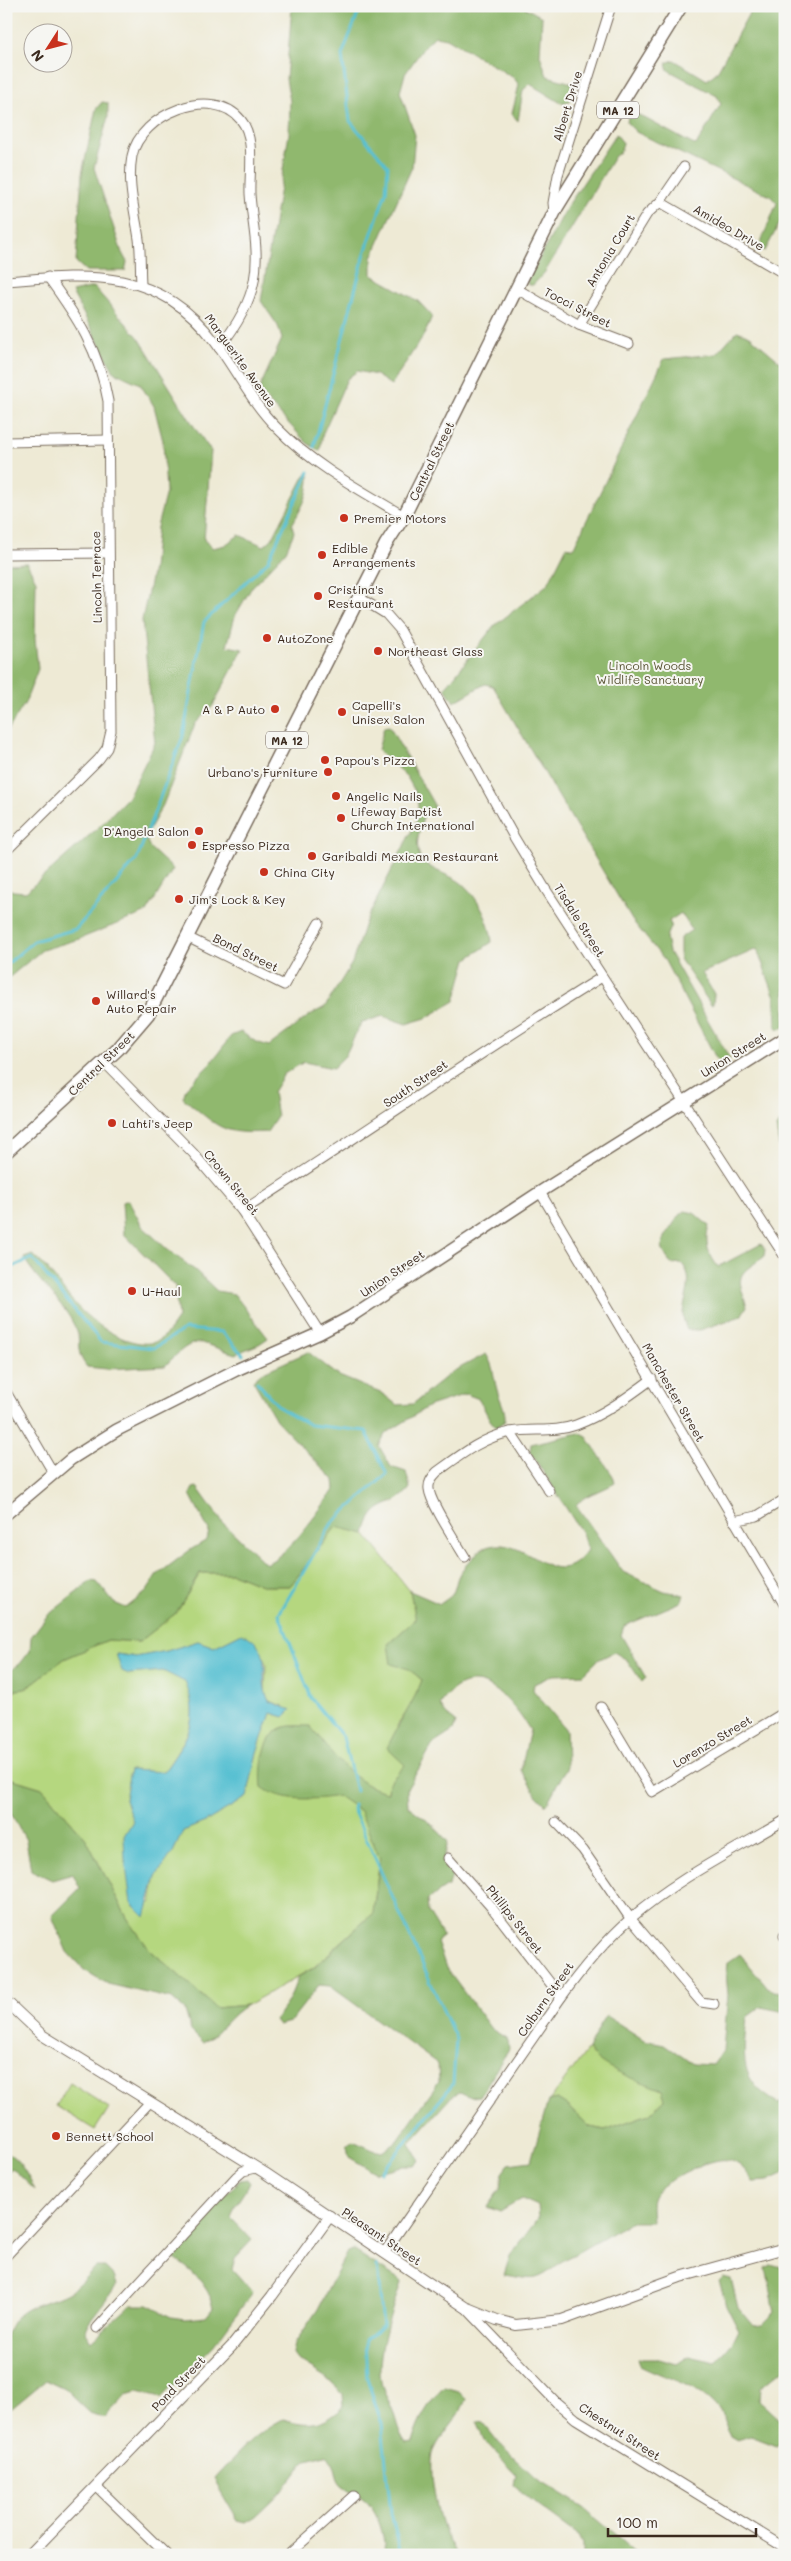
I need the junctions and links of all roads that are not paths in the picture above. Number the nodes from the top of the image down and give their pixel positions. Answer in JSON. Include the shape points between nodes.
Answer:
{"nodes":[{"id":1,"x":610,"y":6,"type":"edge"},
{"id":2,"x":681,"y":6,"type":"edge"},
{"id":3,"x":684,"y":167,"type":"dead end"},
{"id":4,"x":660,"y":202,"type":"junction"},
{"id":5,"x":554,"y":213,"type":"junction"},
{"id":6,"x":785,"y":274,"type":"edge"},
{"id":7,"x":48,"y":277,"type":"junction"},
{"id":8,"x":6,"y":281,"type":"edge"},
{"id":9,"x":141,"y":284,"type":"junction"},
{"id":10,"x":516,"y":289,"type":"junction"},
{"id":11,"x":579,"y":325,"type":"junction"},
{"id":12,"x":629,"y":344,"type":"dead end"},
{"id":13,"x":219,"y":348,"type":"junction"},
{"id":14,"x":108,"y":440,"type":"junction"},
{"id":15,"x":6,"y":442,"type":"edge"},
{"id":16,"x":404,"y":516,"type":"junction"},
{"id":17,"x":108,"y":553,"type":"junction"},
{"id":18,"x":6,"y":554,"type":"edge"},
{"id":19,"x":360,"y":598,"type":"junction"},
{"id":20,"x":6,"y":851,"type":"edge"},
{"id":21,"x":319,"y":923,"type":"dead end"},
{"id":22,"x":187,"y":937,"type":"junction"},
{"id":23,"x":602,"y":977,"type":"junction"},
{"id":24,"x":785,"y":1038,"type":"edge"},
{"id":25,"x":104,"y":1062,"type":"junction"},
{"id":26,"x":683,"y":1102,"type":"junction"},
{"id":27,"x":6,"y":1152,"type":"edge"},
{"id":28,"x":540,"y":1192,"type":"junction"},
{"id":29,"x":242,"y":1211,"type":"junction"},
{"id":30,"x":785,"y":1257,"type":"edge"},
{"id":31,"x":320,"y":1333,"type":"junction"},
{"id":32,"x":652,"y":1379,"type":"junction"},
{"id":33,"x":6,"y":1392,"type":"edge"},
{"id":34,"x":510,"y":1432,"type":"junction"},
{"id":35,"x":54,"y":1474,"type":"junction"},
{"id":36,"x":549,"y":1491,"type":"dead end"},
{"id":37,"x":785,"y":1499,"type":"edge"},
{"id":38,"x":6,"y":1514,"type":"edge"},
{"id":39,"x":734,"y":1521,"type":"junction"},
{"id":40,"x":465,"y":1557,"type":"dead end"},
{"id":41,"x":785,"y":1606,"type":"edge"},
{"id":42,"x":601,"y":1707,"type":"dead end"},
{"id":43,"x":785,"y":1712,"type":"edge"},
{"id":44,"x":785,"y":1820,"type":"edge"},
{"id":45,"x":556,"y":1822,"type":"dead end"},
{"id":46,"x":448,"y":1858,"type":"dead end"},
{"id":47,"x":630,"y":1918,"type":"junction"},
{"id":48,"x":562,"y":1997,"type":"junction"},
{"id":49,"x":7,"y":2004,"type":"edge"},
{"id":50,"x":714,"y":2004,"type":"dead end"},
{"id":51,"x":150,"y":2102,"type":"junction"},
{"id":52,"x":256,"y":2168,"type":"junction"},
{"id":53,"x":330,"y":2216,"type":"junction"},
{"id":54,"x":785,"y":2248,"type":"edge"},
{"id":55,"x":384,"y":2253,"type":"junction"},
{"id":56,"x":6,"y":2256,"type":"edge"},
{"id":57,"x":465,"y":2307,"type":"junction"},
{"id":58,"x":97,"y":2328,"type":"dead end"},
{"id":59,"x":96,"y":2486,"type":"junction"},
{"id":60,"x":354,"y":2496,"type":"dead end"},
{"id":61,"x":784,"y":2546,"type":"edge"},
{"id":62,"x":29,"y":2555,"type":"edge"},
{"id":63,"x":166,"y":2555,"type":"edge"},
{"id":64,"x":288,"y":2555,"type":"edge"}],
"edges":[{"from":1,"to":5,"type":"street","name":"Albert Drive","via":[[558,176]]},
{"from":2,"to":5,"type":"main road","name":"Central Street","number":"MA 12"},
{"from":3,"to":4,"type":"street","name":"Antonia Court"},
{"from":4,"to":6,"type":"street","name":"Amideo Drive"},
{"from":4,"to":11,"type":"street","name":"Antonia Court","via":[[647,214]]},
{"from":5,"to":10,"type":"main road","name":"Central Street","number":"MA 12"},
{"from":7,"to":8,"type":"street","name":"Marguerite Avenue"},
{"from":7,"to":9,"type":"street","name":"Marguerite Avenue"},
{"from":7,"to":14,"type":"street","name":"Lincoln Terrace","via":[[79,319],[94,352],[107,396]]},
{"from":9,"to":13,"type":"street","name":"Marguerite Avenue","via":[[185,309]]},
{"from":9,"to":13,"type":"street","via":[[130,172],[136,142],[158,120],[185,106],[217,106],[231,111],[243,121],[250,145],[250,196],[257,256],[248,302]]},
{"from":10,"to":11,"type":"street","name":"Tocci Street"},
{"from":10,"to":16,"type":"main road","name":"Central Street","number":"MA 12"},
{"from":11,"to":12,"type":"street","name":"Tocci Street"},
{"from":13,"to":16,"type":"street","name":"Marguerite Avenue","via":[[250,397],[292,442],[322,466]]},
{"from":14,"to":15,"type":"street"},
{"from":14,"to":17,"type":"street","name":"Lincoln Terrace"},
{"from":16,"to":19,"type":"main road","name":"Central Street","number":"MA 12","via":[[386,544]]},
{"from":17,"to":18,"type":"street"},
{"from":17,"to":20,"type":"street","name":"Lincoln Terrace","via":[[111,722],[108,744],[86,772]]},
{"from":19,"to":22,"type":"main road","name":"Central Street","number":"MA 12"},
{"from":19,"to":23,"type":"street","name":"Tisdale Street","via":[[386,614],[400,630],[514,837]]},
{"from":21,"to":22,"type":"street","name":"Bond Street","via":[[284,985]]},
{"from":22,"to":25,"type":"main road","name":"Central Street","number":"MA 12","via":[[148,1014]]},
{"from":23,"to":26,"type":"street","name":"Tisdale Street"},
{"from":23,"to":29,"type":"street","name":"South Street"},
{"from":24,"to":26,"type":"main road","name":"Union Street"},
{"from":25,"to":27,"type":"main road","name":"Central Street","number":"MA 12"},
{"from":25,"to":29,"type":"street","name":"Crown Street","via":[[193,1153]]},
{"from":26,"to":28,"type":"main road","name":"Union Street"},
{"from":26,"to":30,"type":"street","name":"Tisdale Street"},
{"from":28,"to":31,"type":"main road","name":"Union Street","via":[[371,1304]]},
{"from":28,"to":32,"type":"street","name":"Manchester Street"},
{"from":29,"to":31,"type":"street","name":"Crown Street"},
{"from":31,"to":35,"type":"main road","name":"Union Street","via":[[236,1370],[124,1427],[71,1459]]},
{"from":32,"to":34,"type":"street","via":[[616,1404],[575,1425],[554,1431]]},
{"from":32,"to":39,"type":"street","name":"Manchester Street"},
{"from":33,"to":35,"type":"street"},
{"from":34,"to":36,"type":"street"},
{"from":34,"to":40,"type":"street","via":[[494,1436],[431,1478],[429,1490],[433,1501]]},
{"from":35,"to":38,"type":"main road","name":"Union Street"},
{"from":37,"to":39,"type":"street","via":[[757,1516]]},
{"from":39,"to":41,"type":"street","name":"Manchester Street"},
{"from":42,"to":43,"type":"street","name":"Lorenzo Street","via":[[652,1792]]},
{"from":44,"to":47,"type":"street","name":"Colburn Street","via":[[687,1878]]},
{"from":45,"to":47,"type":"street","via":[[583,1850]]},
{"from":46,"to":48,"type":"street","name":"Phillips Street"},
{"from":47,"to":48,"type":"street","name":"Colburn Street","via":[[584,1965]]},
{"from":47,"to":50,"type":"street","via":[[701,2002]]},
{"from":48,"to":55,"type":"street","name":"Colburn Street"},
{"from":49,"to":51,"type":"street","name":"Pleasant Street","via":[[42,2035]]},
{"from":51,"to":52,"type":"street","name":"Pleasant Street"},
{"from":51,"to":56,"type":"street"},
{"from":52,"to":53,"type":"street","name":"Pleasant Street"},
{"from":52,"to":58,"type":"street","via":[[243,2170],[236,2177]]},
{"from":53,"to":55,"type":"street","name":"Pleasant Street"},
{"from":53,"to":59,"type":"street","name":"Pond Street","via":[[232,2346]]},
{"from":54,"to":57,"type":"street","name":"Pleasant Street","via":[[680,2277],[562,2320],[516,2325]]},
{"from":55,"to":57,"type":"street","name":"Pleasant Street"},
{"from":57,"to":61,"type":"street","name":"Chestnut Street","via":[[576,2419]]},
{"from":59,"to":62,"type":"street","name":"Pond Street"},
{"from":59,"to":63,"type":"street"},
{"from":60,"to":64,"type":"street"}]}
